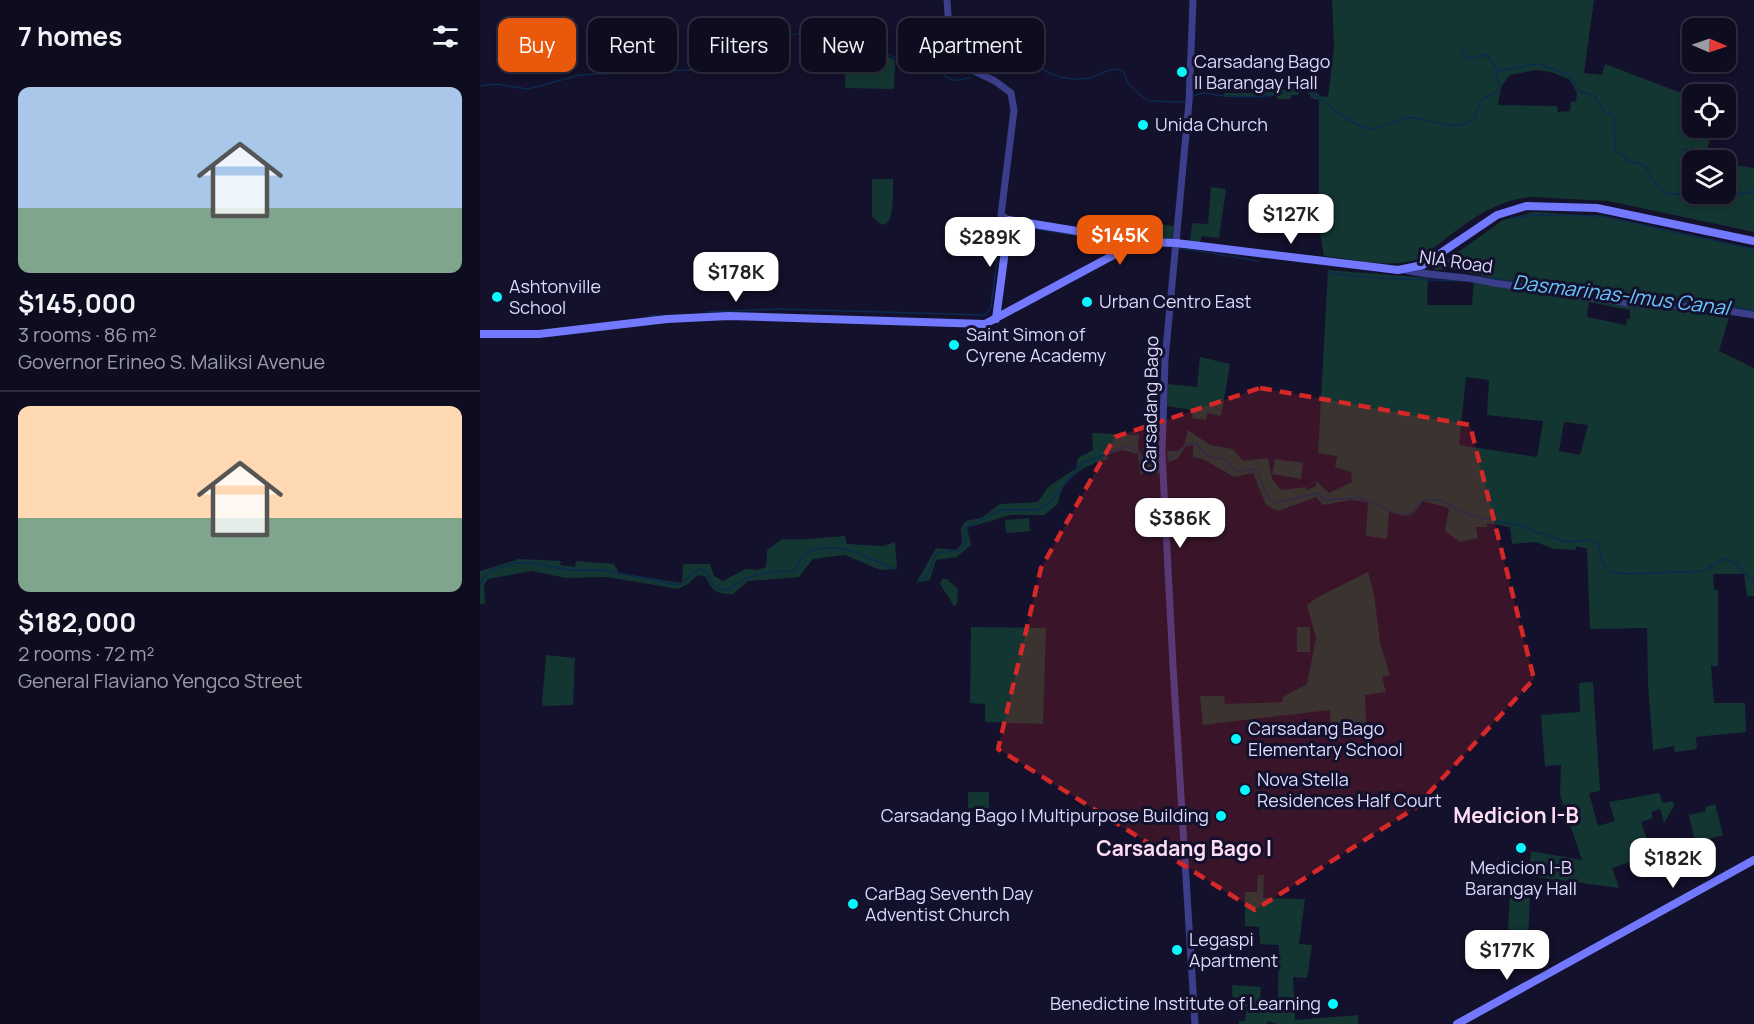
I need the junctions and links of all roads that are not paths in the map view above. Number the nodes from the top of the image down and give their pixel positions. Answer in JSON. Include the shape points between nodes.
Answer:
{"nodes":[{"id":1,"x":947,"y":0,"type":"edge"},
{"id":2,"x":1193,"y":0,"type":"edge"},
{"id":3,"x":1009,"y":220,"type":"junction"},
{"id":4,"x":1122,"y":238,"type":"junction"},
{"id":5,"x":1754,"y":241,"type":"edge"},
{"id":6,"x":1145,"y":242,"type":"junction"},
{"id":7,"x":1176,"y":243,"type":"junction"},
{"id":8,"x":1123,"y":250,"type":"junction"},
{"id":9,"x":1405,"y":270,"type":"junction"},
{"id":10,"x":1754,"y":315,"type":"edge"},
{"id":11,"x":996,"y":319,"type":"junction"},
{"id":12,"x":480,"y":334,"type":"edge"},
{"id":13,"x":1754,"y":860,"type":"edge"},
{"id":14,"x":1195,"y":1024,"type":"edge"},
{"id":15,"x":1457,"y":1024,"type":"edge"}],
"edges":[{"from":1,"to":3,"type":"street","via":[[951,60],[1011,93],[1014,110],[1001,215]]},
{"from":2,"to":7,"type":"street","name":"Carsadang Bago","via":[[1189,102]]},
{"from":3,"to":4,"type":"main road"},
{"from":3,"to":11,"type":"main road"},
{"from":4,"to":6,"type":"main road"},
{"from":4,"to":8,"type":"main road"},
{"from":5,"to":9,"type":"main road","via":[[1597,208],[1526,206],[1497,215],[1423,266]]},
{"from":6,"to":7,"type":"main road"},
{"from":6,"to":8,"type":"main road"},
{"from":7,"to":9,"type":"main road"},
{"from":7,"to":14,"type":"street","name":"Carsadang Bago","via":[[1162,452]]},
{"from":8,"to":11,"type":"main road"},
{"from":9,"to":10,"type":"street","name":"NIA Road","via":[[1477,277],[1494,283],[1628,303]]},
{"from":11,"to":12,"type":"main road","via":[[985,324],[729,316],[539,334]]},
{"from":13,"to":15,"type":"main road"}]}
